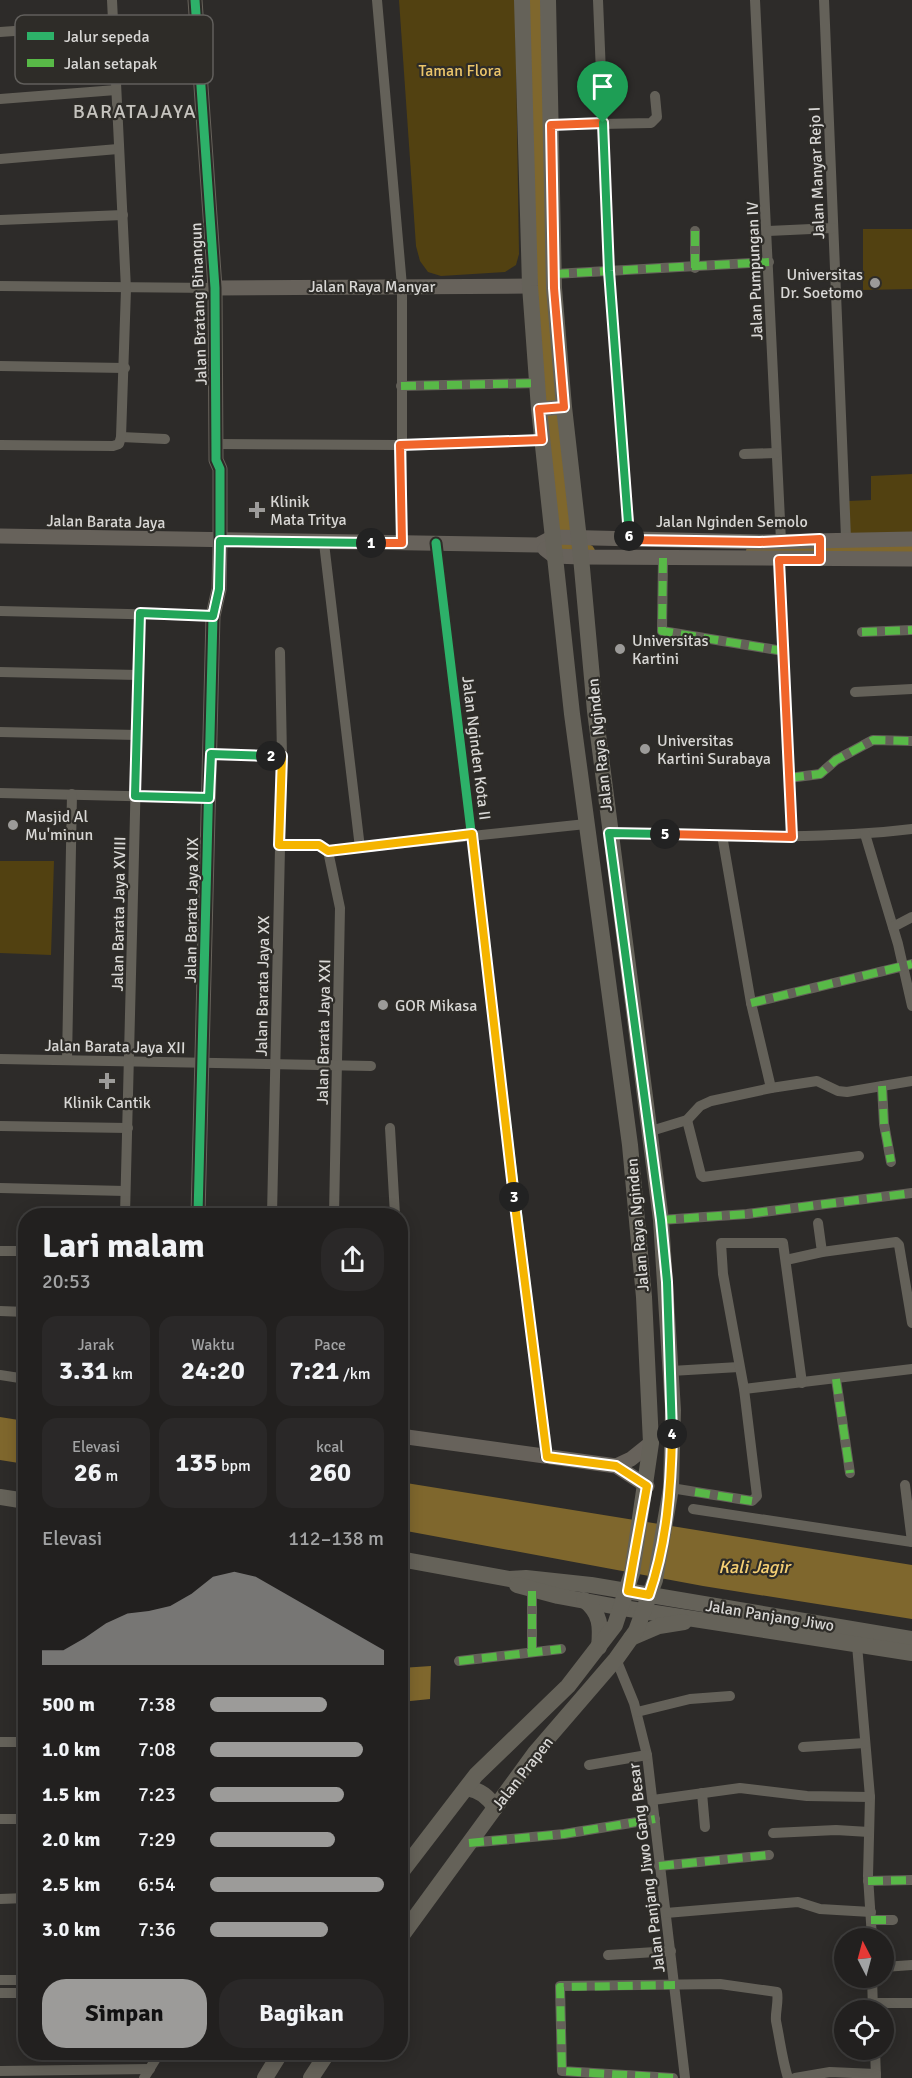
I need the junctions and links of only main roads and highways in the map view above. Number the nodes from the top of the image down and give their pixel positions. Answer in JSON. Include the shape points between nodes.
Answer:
{"nodes":[{"id":1,"x":522,"y":0,"type":"edge"},
{"id":2,"x":548,"y":0,"type":"edge"},
{"id":3,"x":551,"y":408,"type":"junction"},
{"id":4,"x":569,"y":544,"type":"junction"},
{"id":5,"x":595,"y":711,"type":"junction"},
{"id":6,"x":572,"y":714,"type":"junction"},
{"id":7,"x":0,"y":1497,"type":"edge"},
{"id":8,"x":18,"y":1500,"type":"edge"},
{"id":9,"x":408,"y":1560,"type":"edge"},
{"id":10,"x":509,"y":1579,"type":"junction"},
{"id":11,"x":628,"y":1591,"type":"junction"},
{"id":12,"x":649,"y":1595,"type":"junction"},
{"id":13,"x":584,"y":1600,"type":"junction"},
{"id":14,"x":623,"y":1608,"type":"junction"},
{"id":15,"x":709,"y":1620,"type":"junction"},
{"id":16,"x":631,"y":1638,"type":"junction"},
{"id":17,"x":912,"y":1639,"type":"edge"},
{"id":18,"x":599,"y":1648,"type":"junction"},
{"id":19,"x":912,"y":1653,"type":"edge"},
{"id":20,"x":482,"y":1796,"type":"junction"},
{"id":21,"x":408,"y":1866,"type":"edge"},
{"id":22,"x":408,"y":1927,"type":"edge"},
{"id":23,"x":276,"y":2060,"type":"edge"},
{"id":24,"x":323,"y":2060,"type":"edge"},
{"id":25,"x":265,"y":2078,"type":"edge"},
{"id":26,"x":311,"y":2078,"type":"edge"}],
"edges":[{"from":1,"to":3,"type":"main road","via":[[530,286],[538,383]]},
{"from":2,"to":3,"type":"main road","via":[[554,274]]},
{"from":3,"to":4,"type":"main road"},
{"from":3,"to":4,"type":"main road","via":[[542,440]]},
{"from":4,"to":5,"type":"main road","name":"Jalan Raya Nginden"},
{"from":4,"to":6,"type":"main road","name":"Jalan Raya Nginden","via":[[554,556]]},
{"from":5,"to":6,"type":"main road"},
{"from":5,"to":12,"type":"main road","name":"Jalan Raya Nginden","via":[[651,1131],[671,1371],[671,1488]]},
{"from":6,"to":11,"type":"main road","name":"Jalan Raya Nginden","via":[[638,1225],[651,1443]]},
{"from":7,"to":8,"type":"main road"},
{"from":9,"to":10,"type":"main road"},
{"from":10,"to":11,"type":"main road","name":"Jalan Panjang Jiwo"},
{"from":10,"to":13,"type":"main road","via":[[532,1590]]},
{"from":11,"to":12,"type":"main road","name":"Jalan Panjang Jiwo"},
{"from":11,"to":14,"type":"main road","name":"Jalan Raya Nginden"},
{"from":12,"to":14,"type":"main road"},
{"from":12,"to":15,"type":"main road","name":"Jalan Panjang Jiwo"},
{"from":12,"to":16,"type":"main road","name":"Jalan Prapen"},
{"from":12,"to":17,"type":"main road","name":"Jalan Panjang Jiwo"},
{"from":13,"to":14,"type":"main road"},
{"from":13,"to":18,"type":"main road","via":[[599,1620]]},
{"from":14,"to":18,"type":"main road","name":"Jalan Prapen"},
{"from":15,"to":16,"type":"main road","via":[[664,1625]]},
{"from":15,"to":19,"type":"main road","name":"Jalan Panjang Jiwo"},
{"from":16,"to":20,"type":"main road","name":"Jalan Prapen","via":[[535,1753]]},
{"from":18,"to":20,"type":"main road","name":"Jalan Prapen","via":[[568,1686],[501,1748]]},
{"from":20,"to":21,"type":"main road","name":"Jalan Prapen"},
{"from":20,"to":22,"type":"main road","name":"Jalan Prapen","via":[[469,1844]]},
{"from":23,"to":25,"type":"main road"},
{"from":24,"to":26,"type":"main road"}]}
